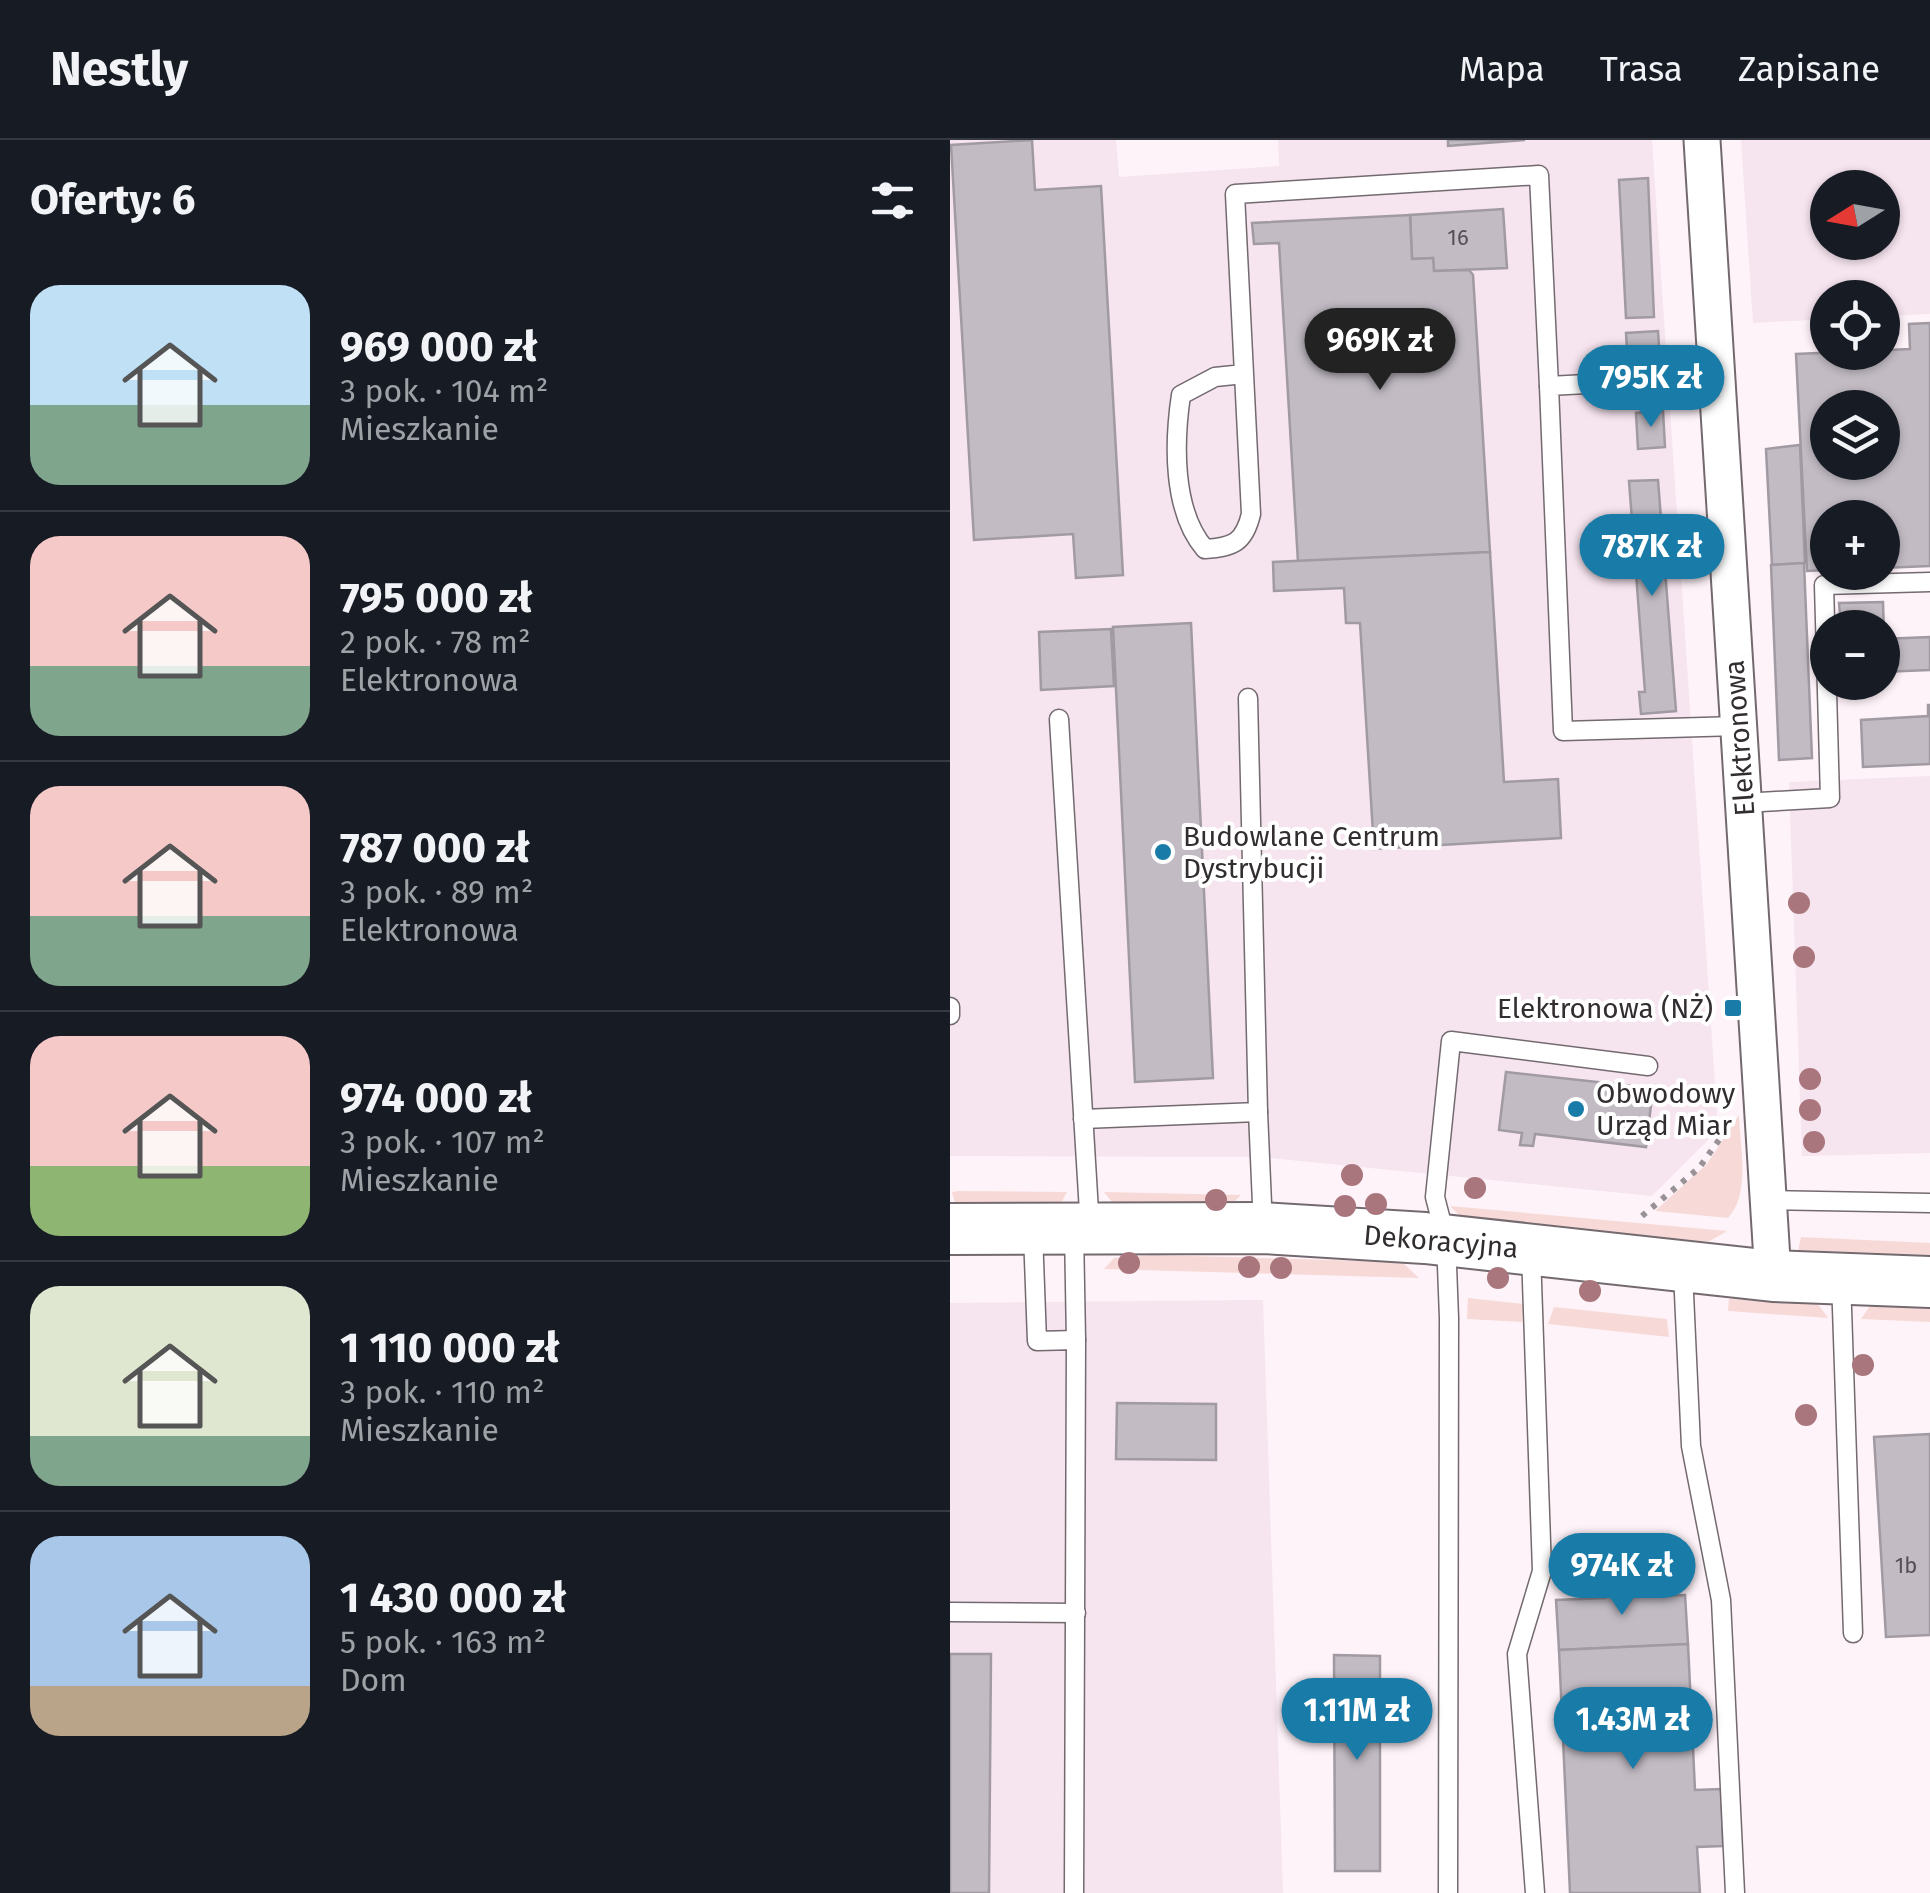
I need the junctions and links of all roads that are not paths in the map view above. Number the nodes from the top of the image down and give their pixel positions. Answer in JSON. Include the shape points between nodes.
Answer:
{"nodes":[{"id":1,"x":1702,"y":140,"type":"edge"},
{"id":2,"x":1244,"y":374,"type":"junction"},
{"id":3,"x":1717,"y":377,"type":"junction"},
{"id":4,"x":1549,"y":386,"type":"junction"},
{"id":5,"x":1930,"y":582,"type":"edge"},
{"id":6,"x":1248,"y":698,"type":"dead end"},
{"id":7,"x":1059,"y":719,"type":"dead end"},
{"id":8,"x":1738,"y":726,"type":"junction"},
{"id":9,"x":1743,"y":803,"type":"junction"},
{"id":10,"x":950,"y":1007,"type":"edge"},
{"id":11,"x":950,"y":1015,"type":"edge"},
{"id":12,"x":1648,"y":1066,"type":"dead end"},
{"id":13,"x":1258,"y":1112,"type":"junction"},
{"id":14,"x":1083,"y":1119,"type":"junction"},
{"id":15,"x":1768,"y":1200,"type":"junction"},
{"id":16,"x":1930,"y":1204,"type":"edge"},
{"id":17,"x":1263,"y":1228,"type":"junction"},
{"id":18,"x":950,"y":1229,"type":"edge"},
{"id":19,"x":1065,"y":1229,"type":"junction"},
{"id":20,"x":1446,"y":1240,"type":"junction"},
{"id":21,"x":1531,"y":1250,"type":"junction"},
{"id":22,"x":1682,"y":1266,"type":"junction"},
{"id":23,"x":1773,"y":1276,"type":"junction"},
{"id":24,"x":1841,"y":1279,"type":"junction"},
{"id":25,"x":1930,"y":1282,"type":"edge"},
{"id":26,"x":1076,"y":1340,"type":"junction"},
{"id":27,"x":950,"y":1612,"type":"edge"},
{"id":28,"x":1076,"y":1613,"type":"junction"},
{"id":29,"x":1853,"y":1633,"type":"dead end"},
{"id":30,"x":1074,"y":1893,"type":"edge"},
{"id":31,"x":1448,"y":1893,"type":"edge"},
{"id":32,"x":1535,"y":1893,"type":"edge"},
{"id":33,"x":1735,"y":1893,"type":"edge"}],
"edges":[{"from":1,"to":3,"type":"street","name":"Elektronowa"},
{"from":2,"to":2,"type":"lane","via":[[1252,514],[1233,547],[1204,549],[1190,532],[1179,472],[1181,395],[1215,377]]},
{"from":2,"to":4,"type":"lane","via":[[1235,194],[1539,174]]},
{"from":3,"to":4,"type":"lane"},
{"from":3,"to":8,"type":"street","name":"Elektronowa"},
{"from":4,"to":8,"type":"lane","via":[[1564,731]]},
{"from":5,"to":9,"type":"lane","via":[[1824,586],[1830,798]]},
{"from":6,"to":13,"type":"lane"},
{"from":7,"to":14,"type":"lane"},
{"from":8,"to":9,"type":"street","name":"Elektronowa"},
{"from":9,"to":15,"type":"street","name":"Elektronowa"},
{"from":10,"to":11,"type":"lane"},
{"from":12,"to":20,"type":"lane","via":[[1451,1040],[1435,1176]]},
{"from":13,"to":14,"type":"lane"},
{"from":13,"to":17,"type":"lane"},
{"from":14,"to":19,"type":"lane"},
{"from":15,"to":16,"type":"lane"},
{"from":15,"to":23,"type":"street","name":"Elektronowa"},
{"from":17,"to":19,"type":"street","name":"Dekoracyjna"},
{"from":17,"to":20,"type":"street","name":"Dekoracyjna"},
{"from":18,"to":19,"type":"street","name":"Dekoracyjna"},
{"from":19,"to":26,"type":"lane"},
{"from":19,"to":26,"type":"lane","via":[[1037,1341]]},
{"from":20,"to":21,"type":"street","name":"Dekoracyjna"},
{"from":20,"to":31,"type":"lane"},
{"from":21,"to":22,"type":"street","name":"Dekoracyjna"},
{"from":21,"to":32,"type":"lane","via":[[1542,1571],[1517,1654]]},
{"from":22,"to":23,"type":"street","name":"Dekoracyjna"},
{"from":22,"to":33,"type":"lane","via":[[1691,1446],[1721,1600]]},
{"from":23,"to":24,"type":"street","name":"Dekoracyjna"},
{"from":24,"to":25,"type":"street","name":"Dekoracyjna"},
{"from":24,"to":29,"type":"lane"},
{"from":26,"to":28,"type":"lane"},
{"from":27,"to":28,"type":"lane"},
{"from":28,"to":30,"type":"lane"}]}
